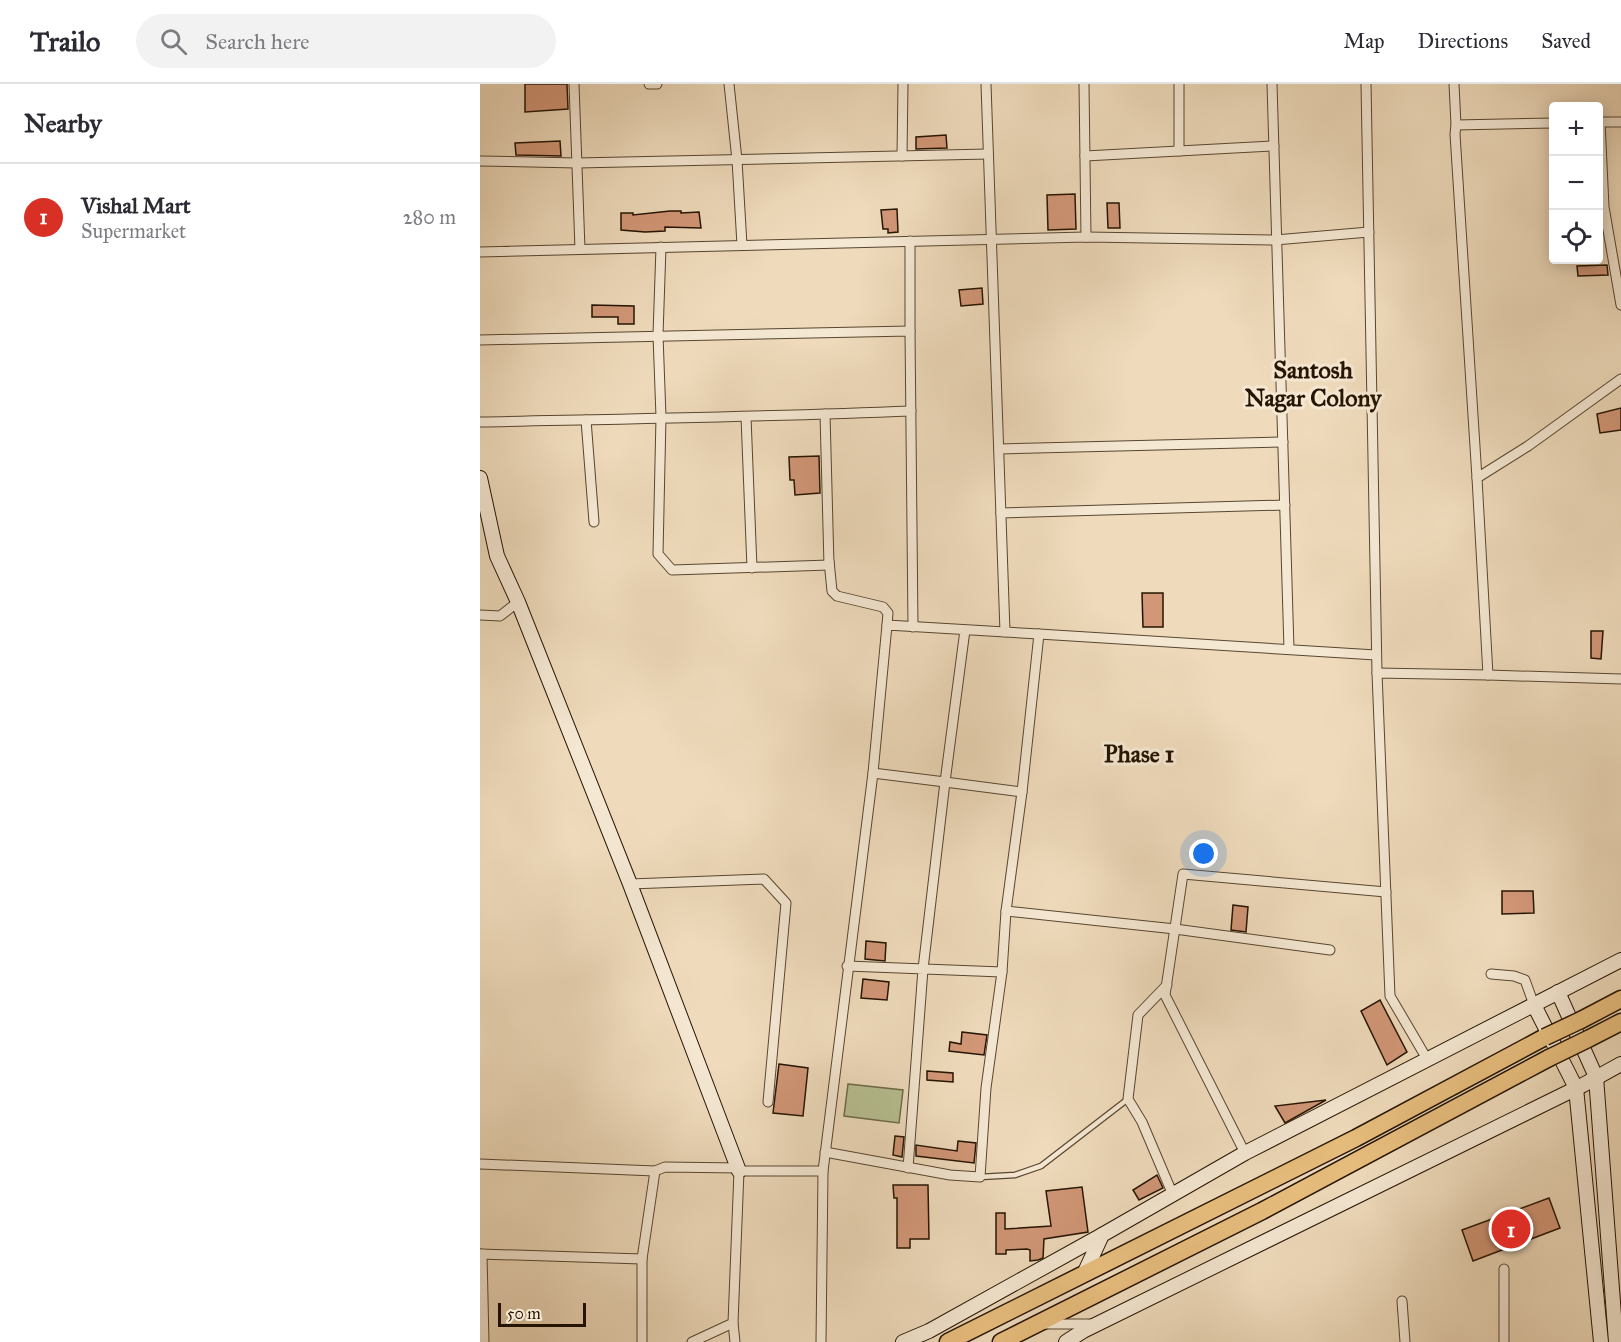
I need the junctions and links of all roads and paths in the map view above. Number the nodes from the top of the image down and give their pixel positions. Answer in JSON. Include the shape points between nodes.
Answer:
{"nodes":[{"id":1,"x":574,"y":84,"type":"edge"},
{"id":2,"x":649,"y":84,"type":"edge"},
{"id":3,"x":657,"y":84,"type":"edge"},
{"id":4,"x":729,"y":84,"type":"edge"},
{"id":5,"x":903,"y":84,"type":"edge"},
{"id":6,"x":986,"y":84,"type":"edge"},
{"id":7,"x":1084,"y":84,"type":"edge"},
{"id":8,"x":1179,"y":84,"type":"edge"},
{"id":9,"x":1272,"y":84,"type":"edge"},
{"id":10,"x":1366,"y":84,"type":"edge"},
{"id":11,"x":1454,"y":84,"type":"edge"},
{"id":12,"x":1603,"y":122,"type":"edge"},
{"id":13,"x":1621,"y":122,"type":"edge"},
{"id":14,"x":1549,"y":123,"type":"edge"},
{"id":15,"x":1456,"y":125,"type":"junction"},
{"id":16,"x":1274,"y":146,"type":"junction"},
{"id":17,"x":1179,"y":151,"type":"junction"},
{"id":18,"x":988,"y":154,"type":"junction"},
{"id":19,"x":902,"y":156,"type":"junction"},
{"id":20,"x":1085,"y":156,"type":"junction"},
{"id":21,"x":1601,"y":156,"type":"edge"},
{"id":22,"x":737,"y":160,"type":"junction"},
{"id":23,"x":480,"y":161,"type":"edge"},
{"id":24,"x":577,"y":164,"type":"junction"},
{"id":25,"x":1369,"y":232,"type":"junction"},
{"id":26,"x":1086,"y":237,"type":"junction"},
{"id":27,"x":991,"y":238,"type":"junction"},
{"id":28,"x":1275,"y":240,"type":"junction"},
{"id":29,"x":910,"y":241,"type":"junction"},
{"id":30,"x":742,"y":245,"type":"junction"},
{"id":31,"x":661,"y":247,"type":"junction"},
{"id":32,"x":580,"y":249,"type":"junction"},
{"id":33,"x":480,"y":252,"type":"edge"},
{"id":34,"x":1621,"y":304,"type":"edge"},
{"id":35,"x":910,"y":331,"type":"junction"},
{"id":36,"x":658,"y":335,"type":"junction"},
{"id":37,"x":480,"y":340,"type":"edge"},
{"id":38,"x":1621,"y":379,"type":"edge"},
{"id":39,"x":911,"y":411,"type":"junction"},
{"id":40,"x":825,"y":414,"type":"junction"},
{"id":41,"x":661,"y":417,"type":"junction"},
{"id":42,"x":746,"y":417,"type":"junction"},
{"id":43,"x":586,"y":420,"type":"junction"},
{"id":44,"x":480,"y":422,"type":"edge"},
{"id":45,"x":1283,"y":442,"type":"junction"},
{"id":46,"x":999,"y":449,"type":"junction"},
{"id":47,"x":480,"y":478,"type":"edge"},
{"id":48,"x":1477,"y":478,"type":"junction"},
{"id":49,"x":1285,"y":505,"type":"junction"},
{"id":50,"x":1001,"y":513,"type":"junction"},
{"id":51,"x":594,"y":522,"type":"dead end"},
{"id":52,"x":829,"y":561,"type":"junction"},
{"id":53,"x":752,"y":568,"type":"junction"},
{"id":54,"x":518,"y":602,"type":"junction"},
{"id":55,"x":480,"y":615,"type":"edge"},
{"id":56,"x":887,"y":625,"type":"junction"},
{"id":57,"x":913,"y":627,"type":"junction"},
{"id":58,"x":965,"y":630,"type":"junction"},
{"id":59,"x":1005,"y":632,"type":"junction"},
{"id":60,"x":1039,"y":634,"type":"junction"},
{"id":61,"x":1289,"y":649,"type":"junction"},
{"id":62,"x":1376,"y":655,"type":"junction"},
{"id":63,"x":1377,"y":673,"type":"junction"},
{"id":64,"x":1488,"y":675,"type":"junction"},
{"id":65,"x":1621,"y":679,"type":"edge"},
{"id":66,"x":873,"y":773,"type":"junction"},
{"id":67,"x":945,"y":782,"type":"junction"},
{"id":68,"x":1022,"y":792,"type":"junction"},
{"id":69,"x":630,"y":884,"type":"junction"},
{"id":70,"x":1386,"y":892,"type":"junction"},
{"id":71,"x":1006,"y":911,"type":"junction"},
{"id":72,"x":1175,"y":929,"type":"junction"},
{"id":73,"x":1330,"y":950,"type":"dead end"},
{"id":74,"x":1621,"y":960,"type":"edge"},
{"id":75,"x":847,"y":966,"type":"junction"},
{"id":76,"x":923,"y":969,"type":"junction"},
{"id":77,"x":1002,"y":972,"type":"junction"},
{"id":78,"x":1491,"y":974,"type":"dead end"},
{"id":79,"x":1167,"y":985,"type":"junction"},
{"id":80,"x":1558,"y":992,"type":"junction"},
{"id":81,"x":1621,"y":999,"type":"edge"},
{"id":82,"x":1534,"y":1005,"type":"junction"},
{"id":83,"x":1621,"y":1022,"type":"edge"},
{"id":84,"x":1427,"y":1059,"type":"junction"},
{"id":85,"x":1621,"y":1064,"type":"edge"},
{"id":86,"x":1596,"y":1077,"type":"junction"},
{"id":87,"x":1576,"y":1088,"type":"junction"},
{"id":88,"x":1128,"y":1099,"type":"junction"},
{"id":89,"x":768,"y":1102,"type":"dead end"},
{"id":90,"x":825,"y":1152,"type":"junction"},
{"id":91,"x":1245,"y":1153,"type":"junction"},
{"id":92,"x":480,"y":1164,"type":"edge"},
{"id":93,"x":908,"y":1168,"type":"junction"},
{"id":94,"x":739,"y":1170,"type":"junction"},
{"id":95,"x":655,"y":1171,"type":"junction"},
{"id":96,"x":823,"y":1172,"type":"junction"},
{"id":97,"x":980,"y":1177,"type":"junction"},
{"id":98,"x":1173,"y":1196,"type":"junction"},
{"id":99,"x":1102,"y":1235,"type":"junction"},
{"id":100,"x":481,"y":1254,"type":"edge"},
{"id":101,"x":642,"y":1259,"type":"junction"},
{"id":102,"x":1504,"y":1269,"type":"dead end"},
{"id":103,"x":1084,"y":1274,"type":"junction"},
{"id":104,"x":1401,"y":1301,"type":"dead end"},
{"id":105,"x":733,"y":1323,"type":"junction"},
{"id":106,"x":1037,"y":1324,"type":"junction"},
{"id":107,"x":1098,"y":1324,"type":"junction"},
{"id":108,"x":484,"y":1342,"type":"edge"},
{"id":109,"x":642,"y":1342,"type":"edge"},
{"id":110,"x":692,"y":1342,"type":"edge"},
{"id":111,"x":735,"y":1342,"type":"edge"},
{"id":112,"x":821,"y":1342,"type":"edge"},
{"id":113,"x":903,"y":1342,"type":"edge"},
{"id":114,"x":948,"y":1342,"type":"edge"},
{"id":115,"x":1001,"y":1342,"type":"edge"},
{"id":116,"x":1066,"y":1342,"type":"edge"},
{"id":117,"x":1404,"y":1342,"type":"edge"},
{"id":118,"x":1504,"y":1342,"type":"edge"},
{"id":119,"x":1601,"y":1342,"type":"edge"},
{"id":120,"x":1616,"y":1342,"type":"edge"}],
"edges":[{"from":1,"to":24,"type":"street"},
{"from":2,"to":3,"type":"street"},
{"from":4,"to":22,"type":"street"},
{"from":5,"to":19,"type":"street"},
{"from":6,"to":18,"type":"street"},
{"from":7,"to":20,"type":"street"},
{"from":8,"to":17,"type":"street"},
{"from":9,"to":16,"type":"street"},
{"from":10,"to":25,"type":"street"},
{"from":11,"to":15,"type":"street"},
{"from":12,"to":13,"type":"street"},
{"from":14,"to":15,"type":"street"},
{"from":15,"to":48,"type":"street"},
{"from":16,"to":17,"type":"street"},
{"from":16,"to":28,"type":"street"},
{"from":17,"to":20,"type":"street"},
{"from":18,"to":19,"type":"street"},
{"from":18,"to":27,"type":"street"},
{"from":19,"to":22,"type":"street"},
{"from":20,"to":26,"type":"street"},
{"from":21,"to":34,"type":"street","via":[[1605,207]]},
{"from":22,"to":24,"type":"street"},
{"from":22,"to":30,"type":"street"},
{"from":23,"to":24,"type":"street"},
{"from":24,"to":32,"type":"street"},
{"from":25,"to":28,"type":"street"},
{"from":25,"to":62,"type":"street"},
{"from":26,"to":27,"type":"street"},
{"from":26,"to":28,"type":"street"},
{"from":27,"to":29,"type":"street"},
{"from":27,"to":46,"type":"street"},
{"from":28,"to":45,"type":"street"},
{"from":29,"to":30,"type":"street"},
{"from":29,"to":35,"type":"street"},
{"from":30,"to":31,"type":"street"},
{"from":31,"to":32,"type":"street"},
{"from":31,"to":36,"type":"street"},
{"from":32,"to":33,"type":"street"},
{"from":35,"to":36,"type":"street"},
{"from":35,"to":39,"type":"street"},
{"from":36,"to":37,"type":"street"},
{"from":36,"to":41,"type":"street"},
{"from":38,"to":48,"type":"street"},
{"from":39,"to":40,"type":"street"},
{"from":39,"to":57,"type":"street"},
{"from":40,"to":42,"type":"street"},
{"from":40,"to":52,"type":"street"},
{"from":41,"to":42,"type":"street"},
{"from":41,"to":43,"type":"street"},
{"from":41,"to":53,"type":"street","via":[[658,554],[672,570]]},
{"from":42,"to":53,"type":"street"},
{"from":43,"to":44,"type":"street"},
{"from":43,"to":51,"type":"street"},
{"from":45,"to":46,"type":"street"},
{"from":45,"to":49,"type":"street"},
{"from":46,"to":50,"type":"street"},
{"from":47,"to":54,"type":"street","via":[[497,556]]},
{"from":48,"to":64,"type":"street"},
{"from":49,"to":50,"type":"street"},
{"from":49,"to":61,"type":"street"},
{"from":50,"to":59,"type":"street"},
{"from":52,"to":53,"type":"street","via":[[829,565]]},
{"from":52,"to":56,"type":"street","via":[[832,591],[837,596],[883,608],[888,613]]},
{"from":54,"to":55,"type":"street","via":[[500,615]]},
{"from":54,"to":69,"type":"street"},
{"from":56,"to":57,"type":"street"},
{"from":56,"to":66,"type":"street"},
{"from":57,"to":58,"type":"street"},
{"from":58,"to":59,"type":"street"},
{"from":58,"to":67,"type":"street"},
{"from":59,"to":60,"type":"street"},
{"from":60,"to":61,"type":"street"},
{"from":60,"to":68,"type":"street"},
{"from":61,"to":62,"type":"street"},
{"from":62,"to":63,"type":"street"},
{"from":63,"to":64,"type":"street"},
{"from":63,"to":70,"type":"street"},
{"from":64,"to":65,"type":"street"},
{"from":66,"to":67,"type":"street"},
{"from":66,"to":75,"type":"street"},
{"from":67,"to":68,"type":"street"},
{"from":67,"to":76,"type":"street"},
{"from":68,"to":71,"type":"street"},
{"from":69,"to":89,"type":"street","via":[[764,879],[786,903]]},
{"from":69,"to":94,"type":"street"},
{"from":70,"to":72,"type":"street","via":[[1184,874]]},
{"from":70,"to":84,"type":"street","via":[[1390,996]]},
{"from":71,"to":72,"type":"street"},
{"from":71,"to":77,"type":"street"},
{"from":72,"to":73,"type":"street"},
{"from":72,"to":79,"type":"street"},
{"from":74,"to":80,"type":"street"},
{"from":75,"to":76,"type":"street"},
{"from":75,"to":90,"type":"street"},
{"from":76,"to":77,"type":"street"},
{"from":76,"to":93,"type":"street"},
{"from":77,"to":97,"type":"street","via":[[986,1088]]},
{"from":78,"to":82,"type":"street","via":[[1525,980]]},
{"from":79,"to":88,"type":"street","via":[[1138,1015]]},
{"from":79,"to":91,"type":"street","via":[[1166,995]]},
{"from":80,"to":82,"type":"street"},
{"from":80,"to":86,"type":"street"},
{"from":81,"to":103,"type":"highway","bridge":true},
{"from":82,"to":84,"type":"street"},
{"from":82,"to":87,"type":"street"},
{"from":83,"to":106,"type":"highway","bridge":true},
{"from":84,"to":91,"type":"street"},
{"from":85,"to":86,"type":"street"},
{"from":86,"to":87,"type":"street"},
{"from":86,"to":120,"type":"street"},
{"from":87,"to":107,"type":"street"},
{"from":87,"to":119,"type":"street"},
{"from":88,"to":97,"type":"lane","via":[[1041,1166],[1015,1175]]},
{"from":88,"to":98,"type":"street","via":[[1142,1122]]},
{"from":90,"to":93,"type":"street"},
{"from":90,"to":96,"type":"street"},
{"from":91,"to":98,"type":"street"},
{"from":92,"to":95,"type":"street"},
{"from":93,"to":97,"type":"street"},
{"from":94,"to":95,"type":"street","via":[[665,1167]]},
{"from":94,"to":96,"type":"street"},
{"from":94,"to":105,"type":"street"},
{"from":95,"to":101,"type":"street"},
{"from":96,"to":112,"type":"street"},
{"from":98,"to":99,"type":"street"},
{"from":99,"to":103,"type":"street"},
{"from":99,"to":113,"type":"street"},
{"from":100,"to":101,"type":"street"},
{"from":100,"to":108,"type":"street"},
{"from":101,"to":109,"type":"street"},
{"from":102,"to":118,"type":"street"},
{"from":103,"to":114,"type":"highway"},
{"from":104,"to":117,"type":"street"},
{"from":105,"to":110,"type":"street"},
{"from":105,"to":111,"type":"street"},
{"from":106,"to":107,"type":"street"},
{"from":106,"to":115,"type":"highway"},
{"from":107,"to":116,"type":"street"}]}
